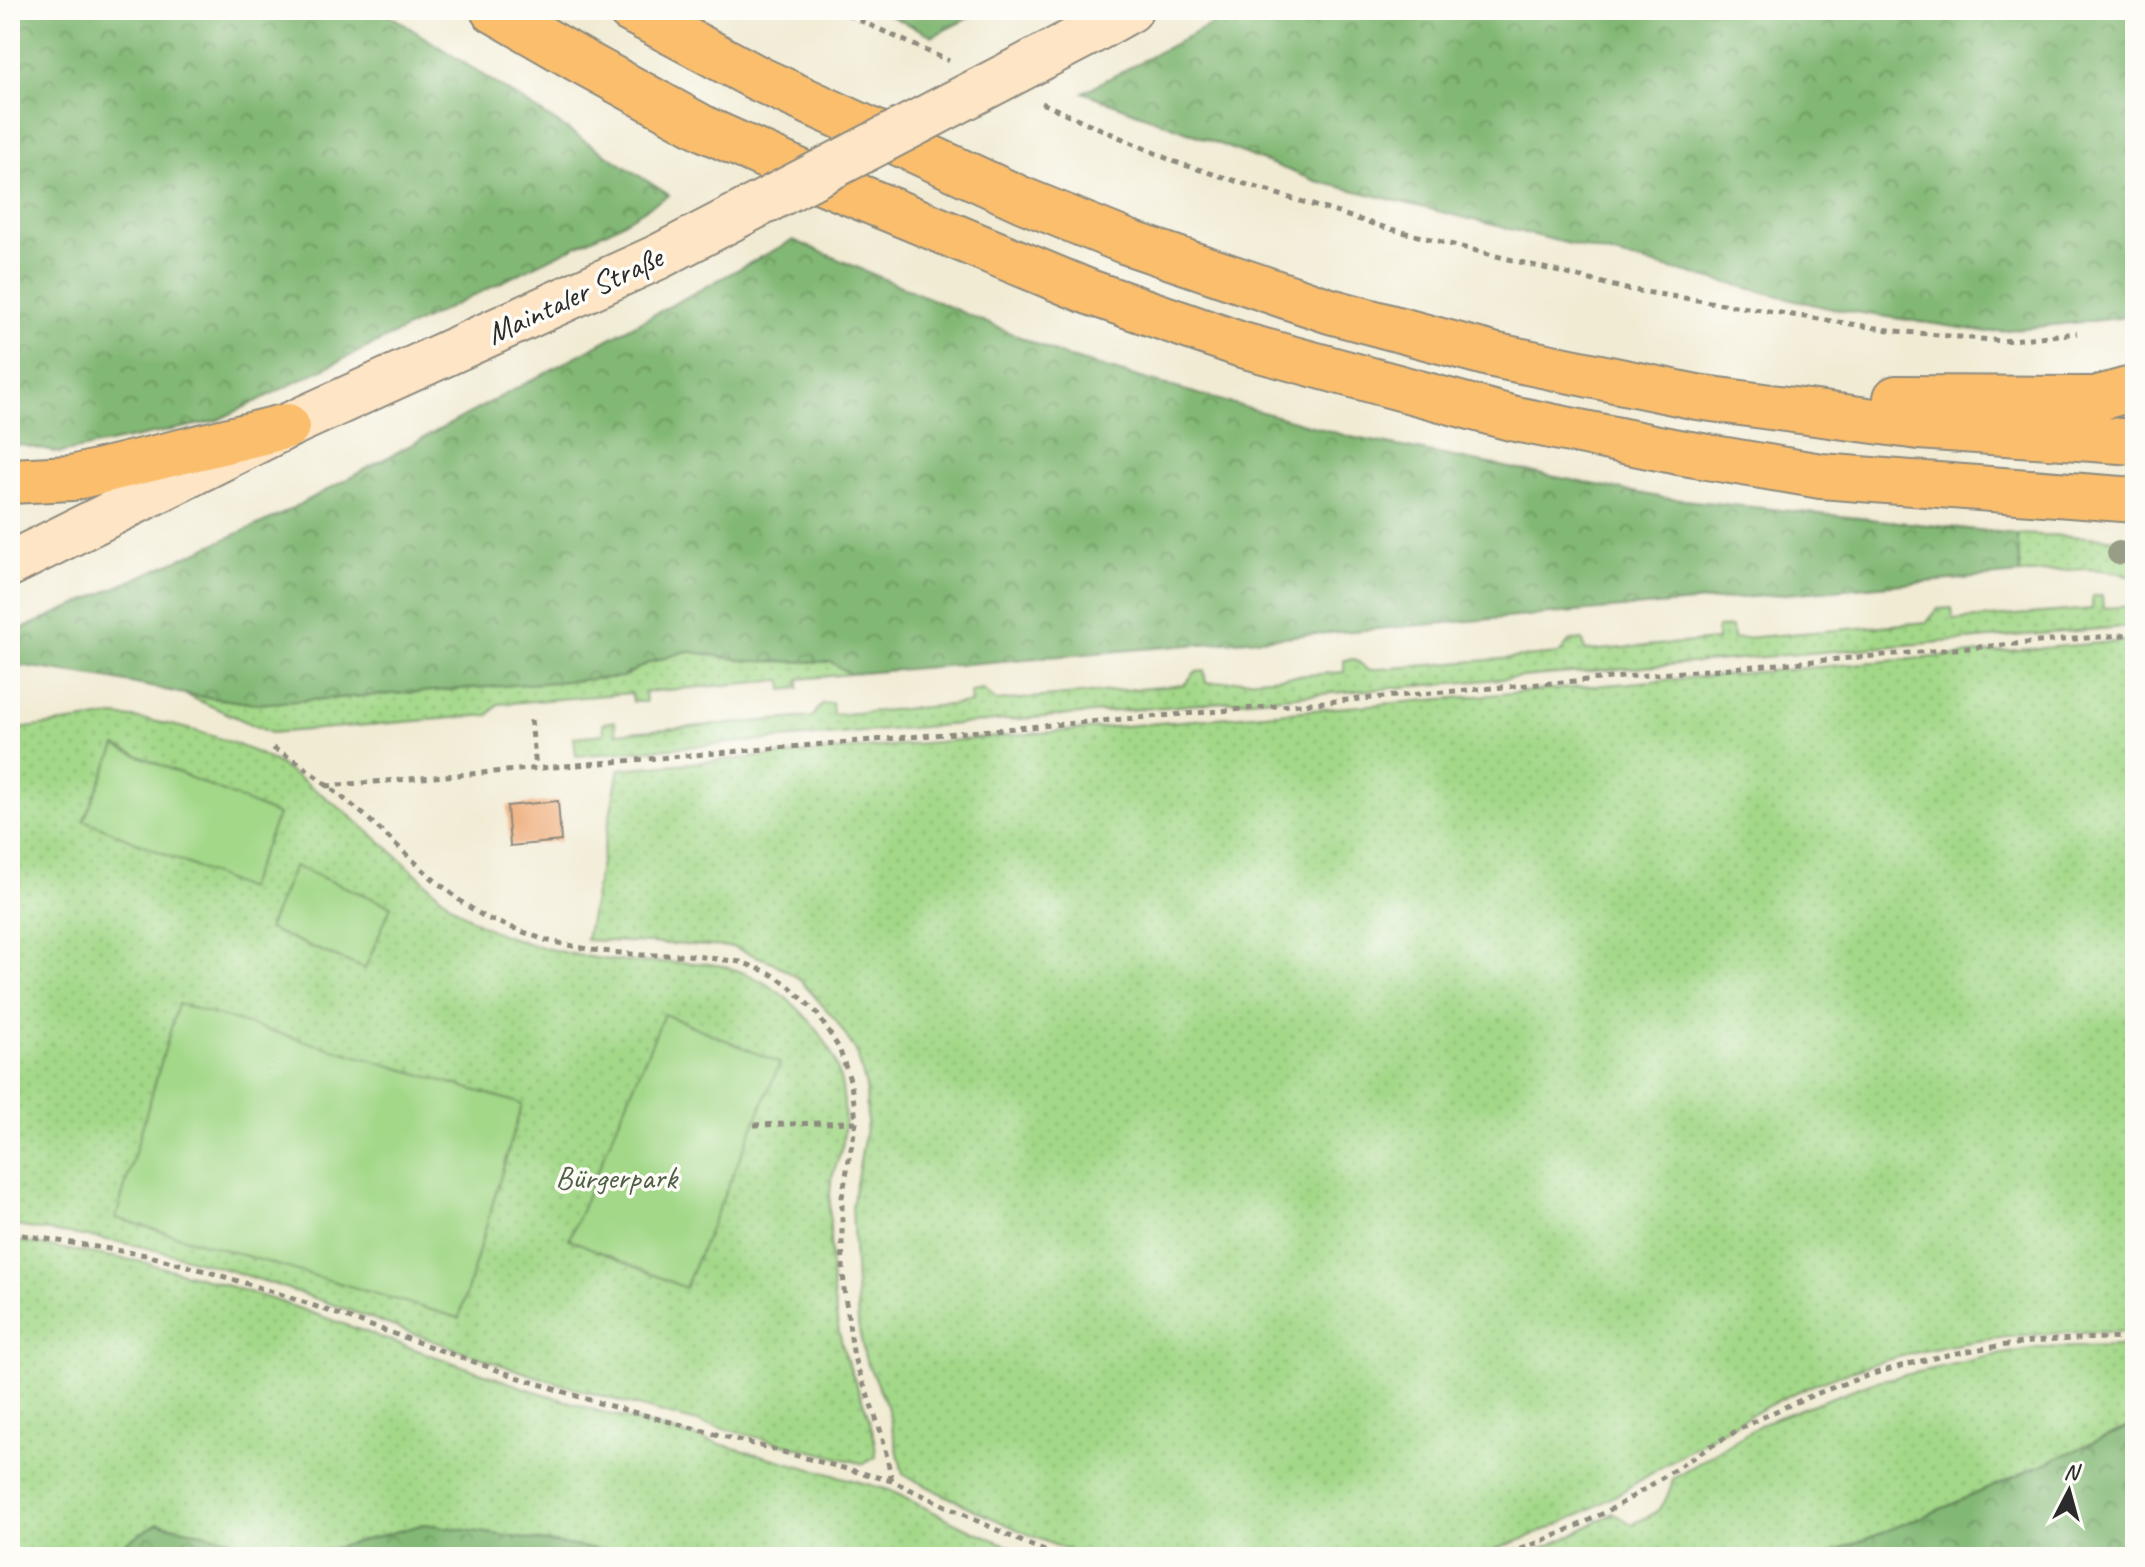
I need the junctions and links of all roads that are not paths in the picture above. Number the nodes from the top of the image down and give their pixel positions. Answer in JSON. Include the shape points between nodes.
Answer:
{"nodes":[{"id":1,"x":493,"y":10,"type":"edge"},
{"id":2,"x":630,"y":10,"type":"edge"},
{"id":3,"x":1130,"y":10,"type":"edge"},
{"id":4,"x":2135,"y":388,"type":"edge"},
{"id":5,"x":1697,"y":397,"type":"junction"},
{"id":6,"x":287,"y":426,"type":"junction"},
{"id":7,"x":2135,"y":442,"type":"edge"},
{"id":8,"x":10,"y":481,"type":"edge"},
{"id":9,"x":2135,"y":500,"type":"edge"},
{"id":10,"x":10,"y":564,"type":"edge"}],
"edges":[{"from":1,"to":9,"type":"highway","via":[[707,130],[821,181],[1089,292],[1242,345],[1511,418],[1678,452],[1821,476]]},
{"from":2,"to":5,"type":"highway","via":[[773,86],[1127,242],[1330,311],[1493,355]]},
{"from":3,"to":6,"type":"main road","name":"Maintaler Straße","bridge":true,"via":[[658,257]]},
{"from":4,"to":5,"type":"highway","via":[[2095,399]]},
{"from":5,"to":7,"type":"highway","via":[[1919,427]]},
{"from":6,"to":8,"type":"highway","via":[[72,478]]},
{"from":6,"to":10,"type":"main road","name":"Maintaler Straße"}]}
